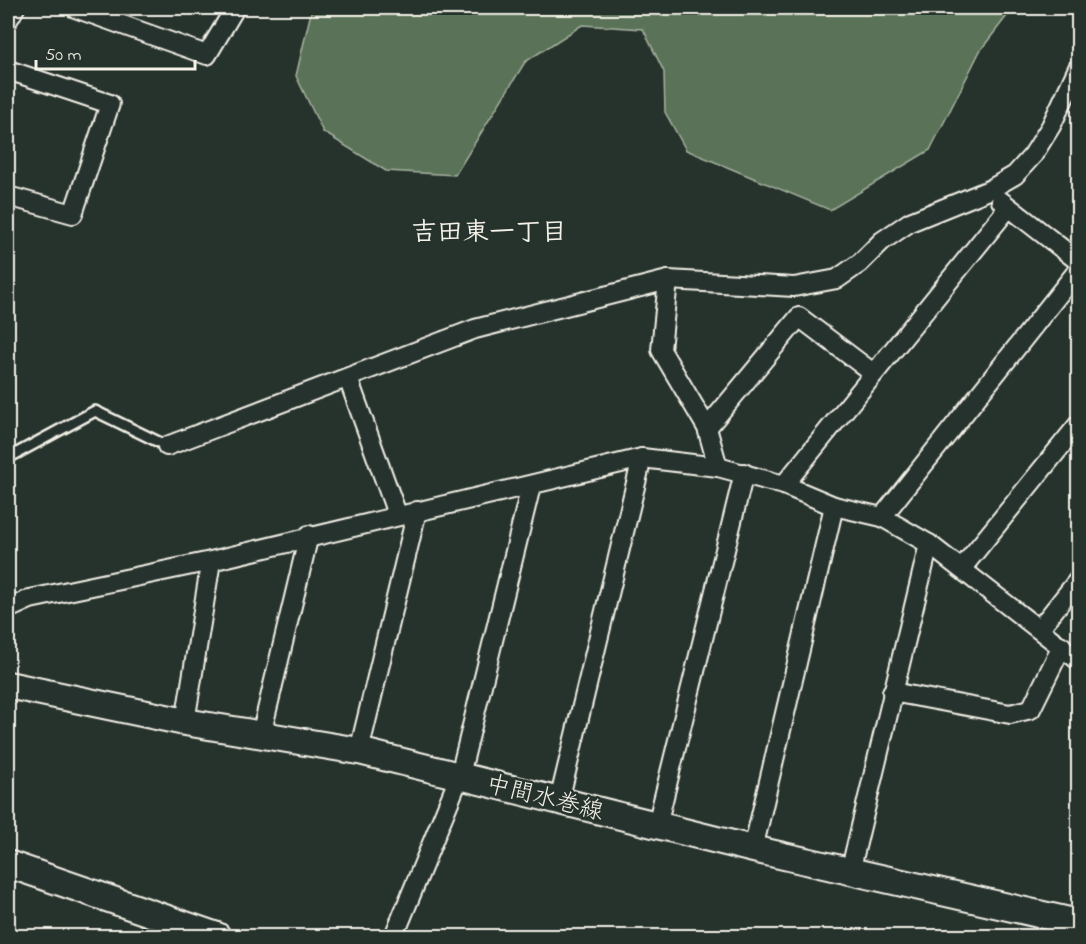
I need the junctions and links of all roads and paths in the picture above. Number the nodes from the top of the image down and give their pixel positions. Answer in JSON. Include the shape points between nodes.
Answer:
{"nodes":[{"id":1,"x":15,"y":8,"type":"edge"},
{"id":2,"x":75,"y":8,"type":"edge"},
{"id":3,"x":235,"y":8,"type":"edge"},
{"id":4,"x":8,"y":20,"type":"edge"},
{"id":5,"x":1078,"y":68,"type":"edge"},
{"id":6,"x":8,"y":70,"type":"edge"},
{"id":7,"x":989,"y":190,"type":"junction"},
{"id":8,"x":8,"y":196,"type":"edge"},
{"id":9,"x":1008,"y":208,"type":"junction"},
{"id":10,"x":1078,"y":261,"type":"edge"},
{"id":11,"x":1078,"y":270,"type":"edge"},
{"id":12,"x":668,"y":280,"type":"junction"},
{"id":13,"x":873,"y":373,"type":"junction"},
{"id":14,"x":348,"y":378,"type":"junction"},
{"id":15,"x":1078,"y":425,"type":"edge"},
{"id":16,"x":707,"y":428,"type":"junction"},
{"id":17,"x":167,"y":446,"type":"joint"},
{"id":18,"x":8,"y":458,"type":"edge"},
{"id":19,"x":642,"y":458,"type":"junction"},
{"id":20,"x":718,"y":466,"type":"junction"},
{"id":21,"x":744,"y":473,"type":"junction"},
{"id":22,"x":784,"y":485,"type":"junction"},
{"id":23,"x":531,"y":486,"type":"junction"},
{"id":24,"x":834,"y":506,"type":"junction"},
{"id":25,"x":417,"y":511,"type":"junction"},
{"id":26,"x":398,"y":514,"type":"junction"},
{"id":27,"x":882,"y":517,"type":"junction"},
{"id":28,"x":309,"y":536,"type":"junction"},
{"id":29,"x":929,"y":544,"type":"junction"},
{"id":30,"x":211,"y":561,"type":"junction"},
{"id":31,"x":962,"y":568,"type":"junction"},
{"id":32,"x":1078,"y":580,"type":"edge"},
{"id":33,"x":8,"y":609,"type":"edge"},
{"id":34,"x":1040,"y":628,"type":"junction"},
{"id":35,"x":1062,"y":646,"type":"junction"},
{"id":36,"x":1078,"y":660,"type":"edge"},
{"id":37,"x":8,"y":685,"type":"edge"},
{"id":38,"x":892,"y":692,"type":"junction"},
{"id":39,"x":185,"y":722,"type":"junction"},
{"id":40,"x":261,"y":735,"type":"junction"},
{"id":41,"x":359,"y":751,"type":"junction"},
{"id":42,"x":460,"y":775,"type":"junction"},
{"id":43,"x":559,"y":801,"type":"junction"},
{"id":44,"x":657,"y":825,"type":"junction"},
{"id":45,"x":753,"y":849,"type":"junction"},
{"id":46,"x":8,"y":864,"type":"edge"},
{"id":47,"x":850,"y":872,"type":"junction"},
{"id":48,"x":1078,"y":923,"type":"edge"},
{"id":49,"x":217,"y":936,"type":"edge"},
{"id":50,"x":394,"y":936,"type":"edge"}],
"edges":[{"from":1,"to":4,"type":"street"},
{"from":2,"to":3,"type":"street","via":[[207,55]]},
{"from":5,"to":7,"type":"street","via":[[1033,155],[1015,175]]},
{"from":6,"to":8,"type":"street","via":[[110,104],[73,214]]},
{"from":7,"to":9,"type":"street"},
{"from":7,"to":12,"type":"street","via":[[910,222],[837,279],[794,287]]},
{"from":9,"to":10,"type":"street"},
{"from":9,"to":13,"type":"street"},
{"from":11,"to":27,"type":"street"},
{"from":12,"to":14,"type":"street","via":[[475,329]]},
{"from":12,"to":16,"type":"street","via":[[661,350]]},
{"from":13,"to":16,"type":"street","via":[[799,317]]},
{"from":13,"to":22,"type":"street"},
{"from":14,"to":17,"type":"street"},
{"from":14,"to":26,"type":"street"},
{"from":15,"to":31,"type":"street"},
{"from":16,"to":20,"type":"street"},
{"from":17,"to":18,"type":"lane","via":[[95,411]]},
{"from":19,"to":20,"type":"street"},
{"from":19,"to":23,"type":"street"},
{"from":19,"to":43,"type":"street"},
{"from":20,"to":21,"type":"street"},
{"from":21,"to":22,"type":"street"},
{"from":21,"to":44,"type":"street"},
{"from":22,"to":24,"type":"street"},
{"from":23,"to":25,"type":"street"},
{"from":23,"to":42,"type":"street"},
{"from":24,"to":27,"type":"street"},
{"from":24,"to":45,"type":"street"},
{"from":25,"to":26,"type":"street"},
{"from":25,"to":41,"type":"street"},
{"from":26,"to":28,"type":"street"},
{"from":27,"to":29,"type":"street"},
{"from":28,"to":30,"type":"street"},
{"from":28,"to":40,"type":"street"},
{"from":29,"to":31,"type":"street"},
{"from":29,"to":38,"type":"street"},
{"from":30,"to":33,"type":"street","via":[[30,599]]},
{"from":30,"to":39,"type":"street"},
{"from":31,"to":34,"type":"street"},
{"from":32,"to":34,"type":"street"},
{"from":34,"to":35,"type":"street"},
{"from":35,"to":36,"type":"street"},
{"from":35,"to":38,"type":"street","via":[[1031,709],[1010,714]]},
{"from":37,"to":39,"type":"main road","name":"中間水巻線"},
{"from":38,"to":47,"type":"street"},
{"from":39,"to":40,"type":"main road","name":"中間水巻線"},
{"from":40,"to":41,"type":"main road","name":"中間水巻線"},
{"from":41,"to":42,"type":"main road","name":"中間水巻線"},
{"from":42,"to":43,"type":"main road","name":"中間水巻線"},
{"from":42,"to":50,"type":"street"},
{"from":43,"to":44,"type":"main road","name":"中間水巻線"},
{"from":44,"to":45,"type":"main road","name":"中間水巻線"},
{"from":45,"to":47,"type":"main road","name":"中間水巻線"},
{"from":46,"to":49,"type":"main road"},
{"from":47,"to":48,"type":"main road","name":"中間水巻線"}]}
